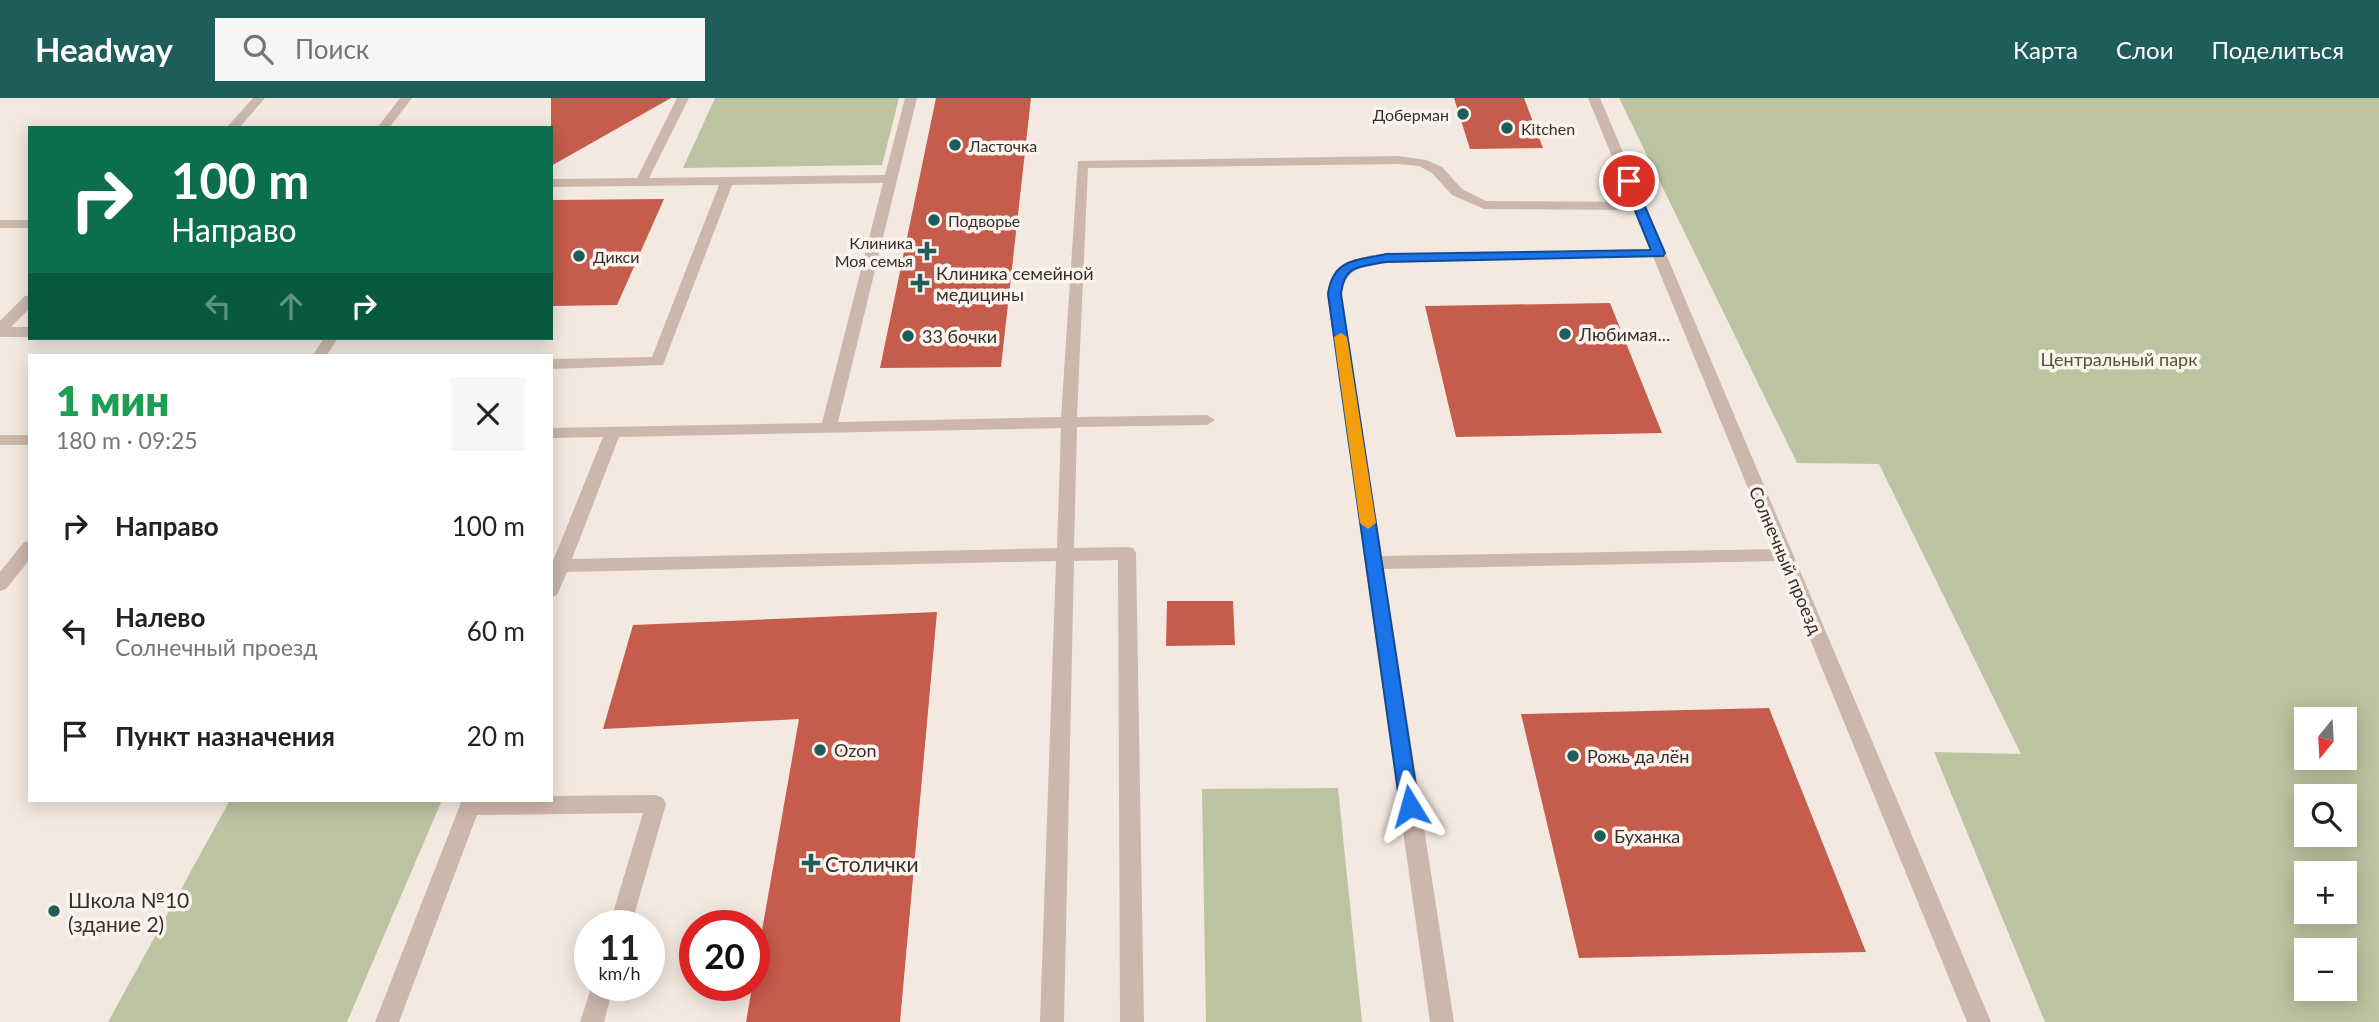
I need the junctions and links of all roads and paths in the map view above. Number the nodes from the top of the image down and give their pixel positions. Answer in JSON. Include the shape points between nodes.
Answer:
{"nodes":[{"id":1,"x":259,"y":98,"type":"edge"},
{"id":2,"x":406,"y":98,"type":"edge"},
{"id":3,"x":683,"y":98,"type":"edge"},
{"id":4,"x":911,"y":98,"type":"edge"},
{"id":5,"x":1594,"y":98,"type":"edge"},
{"id":6,"x":234,"y":126,"type":"edge"},
{"id":7,"x":385,"y":126,"type":"edge"},
{"id":8,"x":890,"y":179,"type":"junction"},
{"id":9,"x":727,"y":181,"type":"junction"},
{"id":10,"x":642,"y":182,"type":"junction"},
{"id":11,"x":553,"y":183,"type":"edge"},
{"id":12,"x":1639,"y":206,"type":"junction"},
{"id":13,"x":0,"y":224,"type":"edge"},
{"id":14,"x":28,"y":224,"type":"edge"},
{"id":15,"x":1659,"y":253,"type":"junction"},
{"id":16,"x":28,"y":301,"type":"edge"},
{"id":17,"x":0,"y":331,"type":"edge"},
{"id":18,"x":28,"y":332,"type":"edge"},
{"id":19,"x":553,"y":364,"type":"edge"},
{"id":20,"x":1207,"y":420,"type":"dead end"},
{"id":21,"x":1069,"y":422,"type":"junction"},
{"id":22,"x":829,"y":428,"type":"junction"},
{"id":23,"x":553,"y":433,"type":"edge"},
{"id":24,"x":613,"y":433,"type":"junction"},
{"id":25,"x":0,"y":440,"type":"edge"},
{"id":26,"x":28,"y":440,"type":"edge"},
{"id":27,"x":28,"y":549,"type":"edge"},
{"id":28,"x":1063,"y":554,"type":"junction"},
{"id":29,"x":1784,"y":555,"type":"junction"},
{"id":30,"x":1374,"y":563,"type":"junction"},
{"id":31,"x":561,"y":566,"type":"junction"},
{"id":32,"x":0,"y":584,"type":"edge"},
{"id":33,"x":553,"y":585,"type":"edge"},
{"id":34,"x":470,"y":803,"type":"edge"},
{"id":35,"x":625,"y":910,"type":"edge"},
{"id":36,"x":598,"y":1001,"type":"edge"},
{"id":37,"x":387,"y":1022,"type":"edge"},
{"id":38,"x":592,"y":1022,"type":"edge"},
{"id":39,"x":1052,"y":1022,"type":"edge"},
{"id":40,"x":1132,"y":1022,"type":"edge"},
{"id":41,"x":1442,"y":1022,"type":"edge"},
{"id":42,"x":1979,"y":1022,"type":"edge"}],
"edges":[{"from":1,"to":6,"type":"street"},
{"from":2,"to":7,"type":"street"},
{"from":3,"to":10,"type":"street"},
{"from":4,"to":8,"type":"street"},
{"from":5,"to":12,"type":"street","name":"Солнечный проезд"},
{"from":8,"to":9,"type":"street"},
{"from":8,"to":22,"type":"street"},
{"from":9,"to":10,"type":"street"},
{"from":9,"to":19,"type":"street","via":[[658,362]]},
{"from":10,"to":11,"type":"street"},
{"from":12,"to":15,"type":"street","name":"Солнечный проезд"},
{"from":12,"to":21,"type":"street","via":[[1483,205],[1457,192],[1437,170],[1398,160],[1083,164]]},
{"from":13,"to":14,"type":"street"},
{"from":15,"to":29,"type":"street","name":"Солнечный проезд"},
{"from":15,"to":30,"type":"street","via":[[1371,259],[1347,267],[1336,278],[1334,294]]},
{"from":16,"to":17,"type":"street"},
{"from":17,"to":18,"type":"street"},
{"from":20,"to":21,"type":"street"},
{"from":21,"to":22,"type":"street"},
{"from":21,"to":28,"type":"street"},
{"from":22,"to":24,"type":"street"},
{"from":23,"to":24,"type":"street"},
{"from":24,"to":31,"type":"street"},
{"from":25,"to":26,"type":"street"},
{"from":27,"to":32,"type":"street"},
{"from":28,"to":31,"type":"street"},
{"from":28,"to":39,"type":"street"},
{"from":28,"to":40,"type":"street","via":[[1127,553]]},
{"from":29,"to":30,"type":"street"},
{"from":29,"to":42,"type":"street","name":"Солнечный проезд"},
{"from":30,"to":41,"type":"street"},
{"from":31,"to":33,"type":"street"},
{"from":34,"to":35,"type":"street","via":[[656,804]]},
{"from":34,"to":37,"type":"street"},
{"from":36,"to":38,"type":"street"}]}
